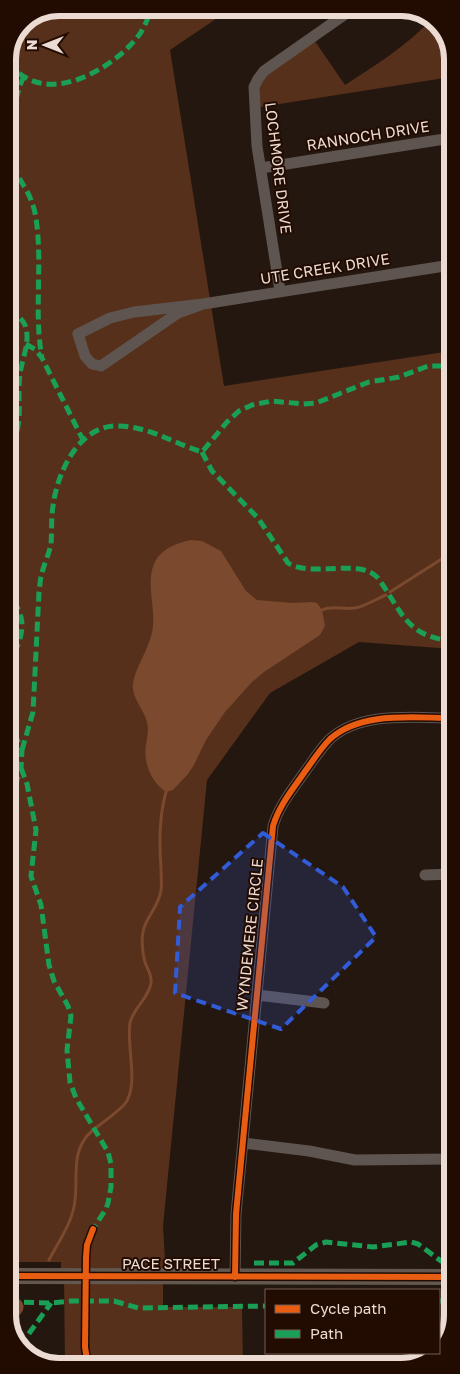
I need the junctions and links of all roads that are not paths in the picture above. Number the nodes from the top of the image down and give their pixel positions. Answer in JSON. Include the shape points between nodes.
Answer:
{"nodes":[{"id":1,"x":343,"y":16,"type":"edge"},
{"id":2,"x":444,"y":139,"type":"edge"},
{"id":3,"x":261,"y":168,"type":"junction"},
{"id":4,"x":444,"y":266,"type":"edge"},
{"id":5,"x":280,"y":291,"type":"junction"},
{"id":6,"x":203,"y":304,"type":"junction"},
{"id":7,"x":444,"y":718,"type":"edge"},
{"id":8,"x":425,"y":874,"type":"dead end"},
{"id":9,"x":444,"y":874,"type":"edge"},
{"id":10,"x":257,"y":995,"type":"junction"},
{"id":11,"x":324,"y":1003,"type":"dead end"},
{"id":12,"x":243,"y":1143,"type":"junction"},
{"id":13,"x":444,"y":1159,"type":"edge"},
{"id":14,"x":16,"y":1276,"type":"edge"},
{"id":15,"x":235,"y":1277,"type":"junction"},
{"id":16,"x":444,"y":1277,"type":"edge"}],
"edges":[{"from":1,"to":3,"type":"street","name":"LOCHMORE DRIVE","via":[[271,66],[258,79],[254,96]]},
{"from":2,"to":3,"type":"street","name":"RANNOCH DRIVE"},
{"from":3,"to":5,"type":"street","name":"LOCHMORE DRIVE"},
{"from":4,"to":5,"type":"street","name":"UTE CREEK DRIVE"},
{"from":5,"to":6,"type":"street","name":"UTE CREEK DRIVE"},
{"from":6,"to":6,"type":"street","name":"UTE CREEK DRIVE","via":[[110,318],[78,334],[85,356],[93,365],[102,366],[178,313]]},
{"from":7,"to":10,"type":"street","name":"WYNDEMERE CIRCLE","via":[[374,719],[347,728],[328,741],[284,800],[273,826]]},
{"from":8,"to":9,"type":"street"},
{"from":10,"to":11,"type":"street"},
{"from":10,"to":12,"type":"street","name":"WYNDEMERE CIRCLE"},
{"from":12,"to":13,"type":"street","via":[[355,1160]]},
{"from":12,"to":15,"type":"street","name":"WYNDEMERE CIRCLE","via":[[236,1214]]},
{"from":14,"to":15,"type":"main road","name":"PACE STREET"},
{"from":15,"to":16,"type":"main road","name":"PACE STREET"}]}
